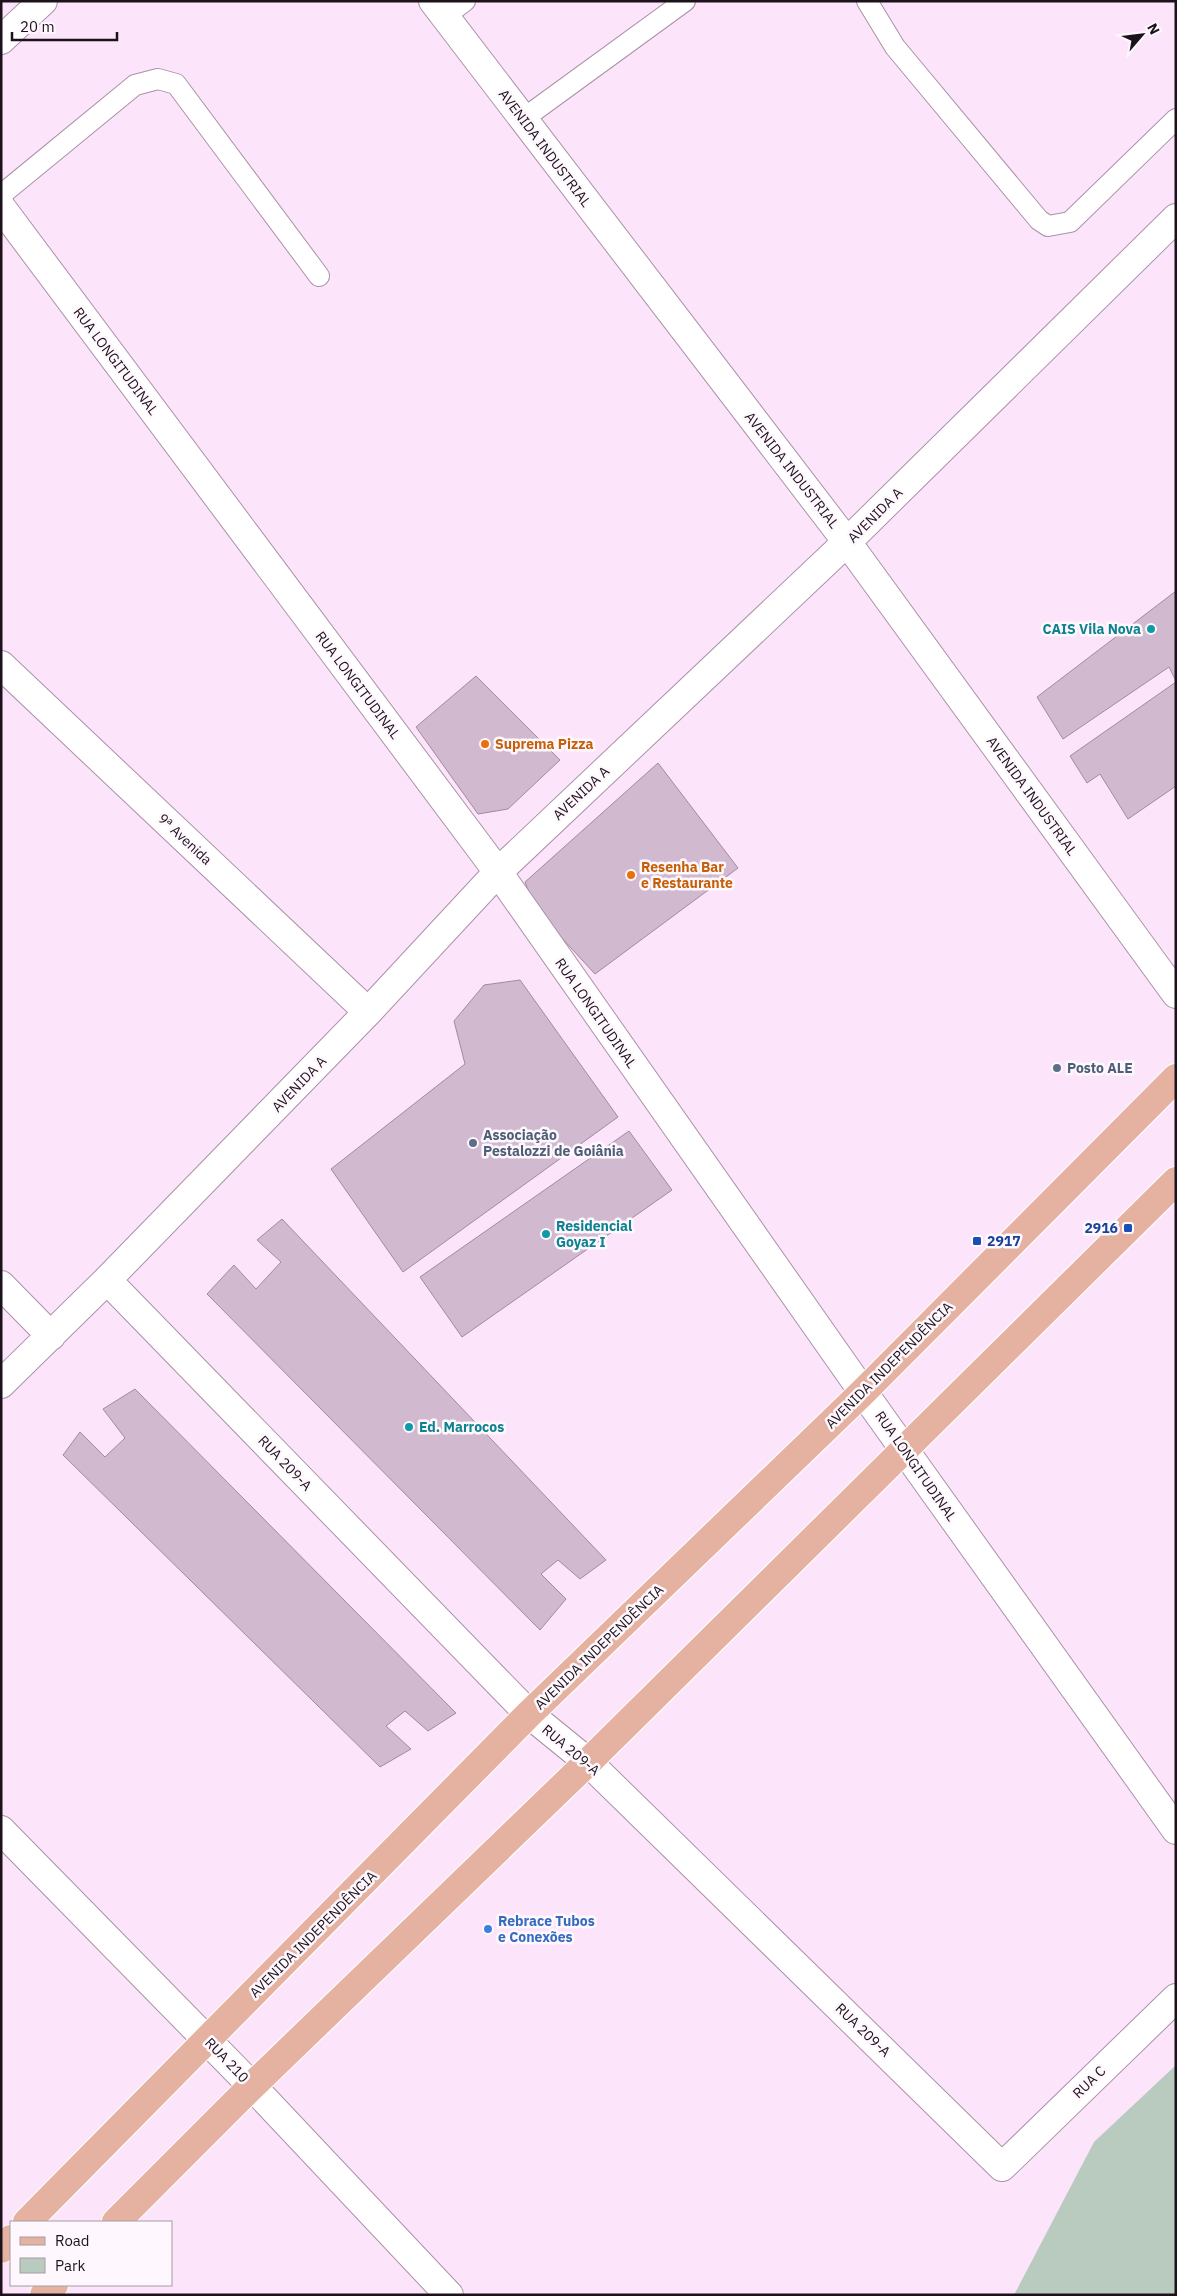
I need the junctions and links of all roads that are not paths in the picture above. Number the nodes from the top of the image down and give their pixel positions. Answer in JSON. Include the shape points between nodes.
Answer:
{"nodes":[{"id":1,"x":43,"y":1,"type":"edge"},
{"id":2,"x":685,"y":1,"type":"edge"},
{"id":3,"x":867,"y":1,"type":"edge"},
{"id":4,"x":448,"y":6,"type":"edge"},
{"id":5,"x":1,"y":40,"type":"edge"},
{"id":6,"x":522,"y":119,"type":"junction"},
{"id":7,"x":1176,"y":119,"type":"edge"},
{"id":8,"x":1,"y":196,"type":"edge"},
{"id":9,"x":1,"y":207,"type":"edge"},
{"id":10,"x":1176,"y":218,"type":"edge"},
{"id":11,"x":319,"y":276,"type":"dead end"},
{"id":12,"x":847,"y":542,"type":"junction"},
{"id":13,"x":1,"y":665,"type":"edge"},
{"id":14,"x":498,"y":872,"type":"junction"},
{"id":15,"x":1176,"y":994,"type":"edge"},
{"id":16,"x":368,"y":1012,"type":"junction"},
{"id":17,"x":1176,"y":1078,"type":"edge"},
{"id":18,"x":1176,"y":1181,"type":"edge"},
{"id":19,"x":107,"y":1280,"type":"junction"},
{"id":20,"x":1,"y":1285,"type":"edge"},
{"id":21,"x":51,"y":1336,"type":"junction"},
{"id":22,"x":1,"y":1384,"type":"edge"},
{"id":23,"x":863,"y":1392,"type":"junction"},
{"id":24,"x":904,"y":1449,"type":"junction"},
{"id":25,"x":529,"y":1714,"type":"junction"},
{"id":26,"x":588,"y":1762,"type":"junction"},
{"id":27,"x":1,"y":1830,"type":"edge"},
{"id":28,"x":1176,"y":1830,"type":"edge"},
{"id":29,"x":1176,"y":1998,"type":"edge"},
{"id":30,"x":207,"y":2040,"type":"junction"},
{"id":31,"x":252,"y":2086,"type":"junction"},
{"id":32,"x":1002,"y":2167,"type":"joint"},
{"id":33,"x":28,"y":2221,"type":"edge"},
{"id":34,"x":117,"y":2221,"type":"edge"},
{"id":35,"x":10,"y":2240,"type":"edge"},
{"id":36,"x":1,"y":2249,"type":"edge"},
{"id":37,"x":53,"y":2286,"type":"edge"},
{"id":38,"x":44,"y":2295,"type":"edge"},
{"id":39,"x":448,"y":2295,"type":"edge"}],
"edges":[{"from":1,"to":5,"type":"street"},
{"from":2,"to":6,"type":"lane"},
{"from":3,"to":7,"type":"lane","via":[[895,47],[1039,220],[1048,226],[1070,222]]},
{"from":4,"to":6,"type":"street","name":"AVENIDA INDUSTRIAL"},
{"from":6,"to":12,"type":"street","name":"AVENIDA INDUSTRIAL"},
{"from":8,"to":11,"type":"lane","via":[[135,85],[158,79],[176,84]]},
{"from":9,"to":14,"type":"street","name":"RUA LONGITUDINAL"},
{"from":10,"to":12,"type":"street","name":"AVENIDA A"},
{"from":12,"to":14,"type":"street","name":"AVENIDA A"},
{"from":12,"to":15,"type":"street","name":"AVENIDA INDUSTRIAL"},
{"from":13,"to":16,"type":"street","name":"9ª Avenida"},
{"from":14,"to":16,"type":"street","name":"AVENIDA A"},
{"from":14,"to":23,"type":"street","name":"RUA LONGITUDINAL"},
{"from":16,"to":19,"type":"street","name":"AVENIDA A"},
{"from":17,"to":23,"type":"main road","name":"AVENIDA INDEPENDÊNCIA"},
{"from":18,"to":24,"type":"main road"},
{"from":19,"to":21,"type":"street","name":"AVENIDA A"},
{"from":19,"to":25,"type":"street","name":"RUA 209-A"},
{"from":20,"to":21,"type":"street"},
{"from":21,"to":22,"type":"street","name":"AVENIDA A"},
{"from":23,"to":24,"type":"street","name":"RUA LONGITUDINAL"},
{"from":23,"to":25,"type":"main road","name":"AVENIDA INDEPENDÊNCIA"},
{"from":24,"to":26,"type":"main road"},
{"from":24,"to":28,"type":"street","name":"RUA LONGITUDINAL"},
{"from":25,"to":26,"type":"street","name":"RUA 209-A"},
{"from":25,"to":30,"type":"main road","name":"AVENIDA INDEPENDÊNCIA"},
{"from":26,"to":31,"type":"main road"},
{"from":26,"to":32,"type":"street","name":"RUA 209-A"},
{"from":27,"to":30,"type":"street","name":"RUA 210"},
{"from":29,"to":32,"type":"street","name":"RUA C"},
{"from":30,"to":31,"type":"street","name":"RUA 210"},
{"from":30,"to":33,"type":"main road","name":"AVENIDA INDEPENDÊNCIA"},
{"from":31,"to":34,"type":"main road"},
{"from":31,"to":39,"type":"street","name":"RUA 210"},
{"from":35,"to":36,"type":"main road"},
{"from":37,"to":38,"type":"main road"}]}
